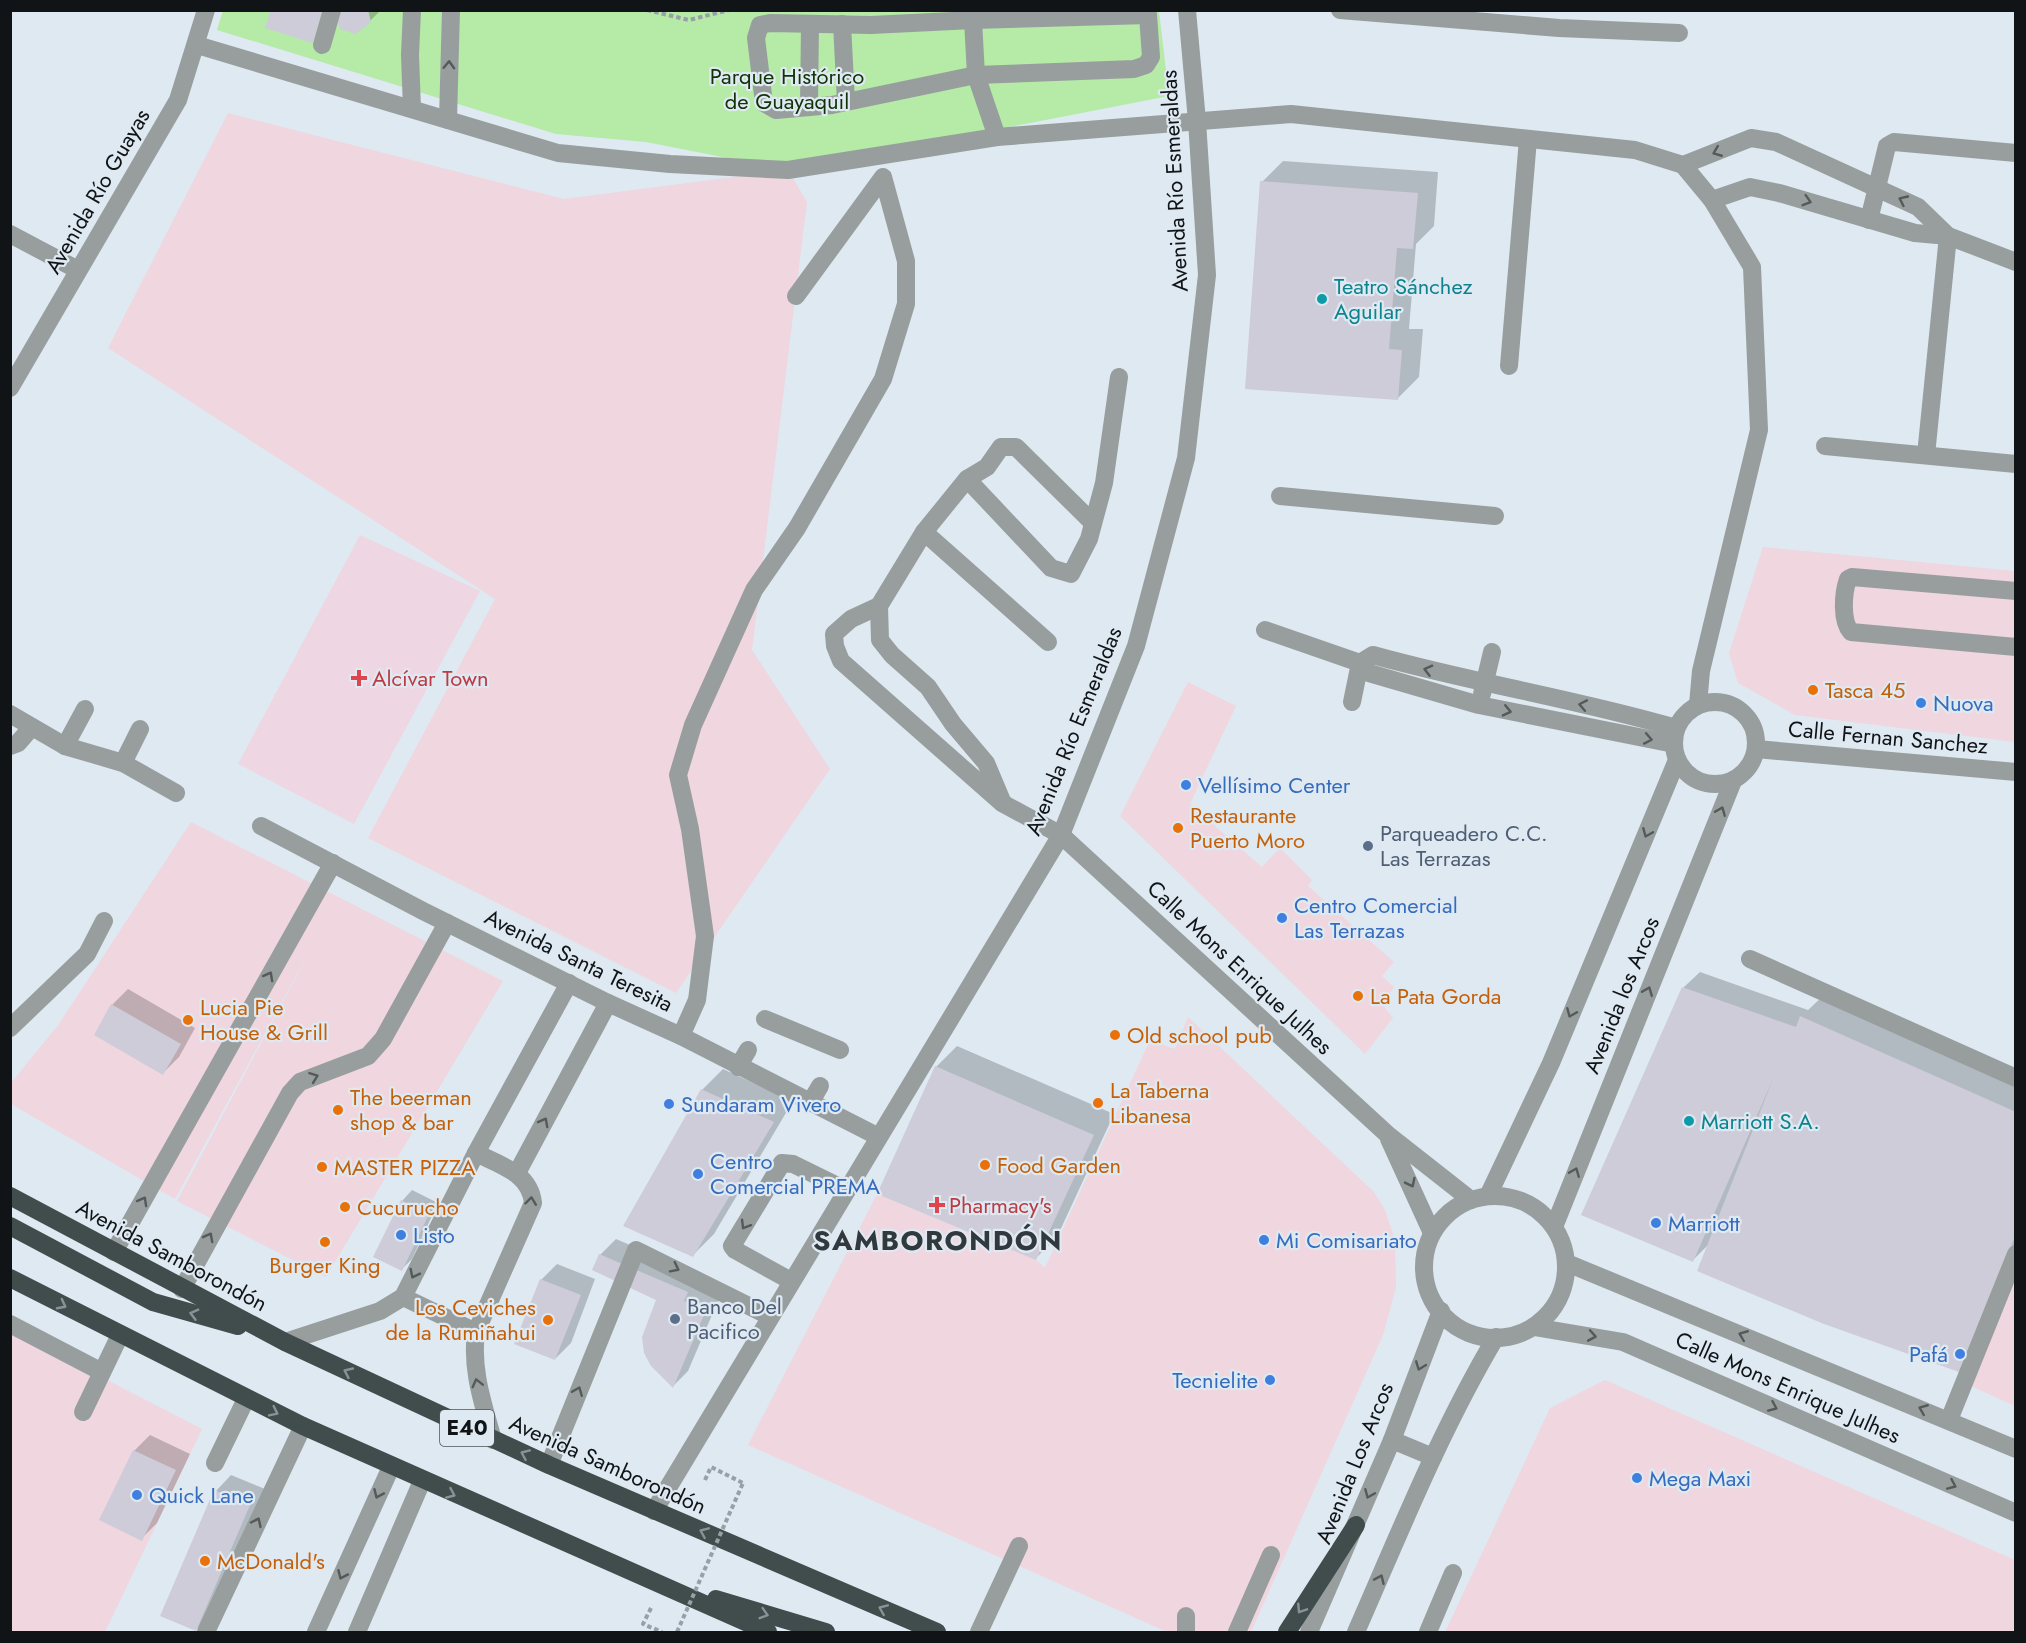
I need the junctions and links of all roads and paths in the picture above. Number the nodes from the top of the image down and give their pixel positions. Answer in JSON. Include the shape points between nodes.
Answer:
{"nodes":[{"id":1,"x":206,"y":10,"type":"edge"},
{"id":2,"x":332,"y":10,"type":"edge"},
{"id":3,"x":412,"y":10,"type":"edge"},
{"id":4,"x":451,"y":10,"type":"edge"},
{"id":5,"x":646,"y":10,"type":"edge"},
{"id":6,"x":729,"y":10,"type":"edge"},
{"id":7,"x":1186,"y":10,"type":"edge"},
{"id":8,"x":1340,"y":10,"type":"edge"},
{"id":9,"x":1147,"y":13,"type":"edge"},
{"id":10,"x":975,"y":15,"type":"edge"},
{"id":11,"x":1560,"y":19,"type":"edge"},
{"id":12,"x":810,"y":24,"type":"junction"},
{"id":13,"x":842,"y":24,"type":"junction"},
{"id":14,"x":1679,"y":33,"type":"dead end"},
{"id":15,"x":197,"y":45,"type":"junction"},
{"id":16,"x":322,"y":45,"type":"dead end"},
{"id":17,"x":976,"y":75,"type":"junction"},
{"id":18,"x":846,"y":102,"type":"junction"},
{"id":19,"x":809,"y":107,"type":"junction"},
{"id":20,"x":412,"y":109,"type":"junction"},
{"id":21,"x":448,"y":120,"type":"junction"},
{"id":22,"x":1197,"y":121,"type":"junction"},
{"id":23,"x":997,"y":137,"type":"junction"},
{"id":24,"x":1528,"y":139,"type":"junction"},
{"id":25,"x":2016,"y":153,"type":"edge"},
{"id":26,"x":1683,"y":165,"type":"junction"},
{"id":27,"x":1878,"y":188,"type":"junction"},
{"id":28,"x":1712,"y":201,"type":"junction"},
{"id":29,"x":1869,"y":220,"type":"junction"},
{"id":30,"x":10,"y":234,"type":"edge"},
{"id":31,"x":1948,"y":236,"type":"junction"},
{"id":32,"x":2016,"y":262,"type":"edge"},
{"id":33,"x":78,"y":270,"type":"junction"},
{"id":34,"x":796,"y":296,"type":"dead end"},
{"id":35,"x":1509,"y":366,"type":"dead end"},
{"id":36,"x":1119,"y":377,"type":"dead end"},
{"id":37,"x":10,"y":388,"type":"edge"},
{"id":38,"x":1825,"y":446,"type":"dead end"},
{"id":39,"x":1926,"y":455,"type":"junction"},
{"id":40,"x":2016,"y":464,"type":"edge"},
{"id":41,"x":967,"y":479,"type":"junction"},
{"id":42,"x":1280,"y":496,"type":"dead end"},
{"id":43,"x":1495,"y":516,"type":"dead end"},
{"id":44,"x":1093,"y":523,"type":"junction"},
{"id":45,"x":924,"y":532,"type":"junction"},
{"id":46,"x":2016,"y":591,"type":"edge"},
{"id":47,"x":879,"y":606,"type":"junction"},
{"id":48,"x":1265,"y":630,"type":"dead end"},
{"id":49,"x":1048,"y":642,"type":"dead end"},
{"id":50,"x":2016,"y":647,"type":"edge"},
{"id":51,"x":1492,"y":652,"type":"dead end"},
{"id":52,"x":1360,"y":663,"type":"junction"},
{"id":53,"x":1485,"y":684,"type":"junction"},
{"id":54,"x":1539,"y":695,"type":"junction"},
{"id":55,"x":1352,"y":702,"type":"dead end"},
{"id":56,"x":1479,"y":705,"type":"junction"},
{"id":57,"x":1698,"y":705,"type":"junction"},
{"id":58,"x":85,"y":709,"type":"dead end"},
{"id":59,"x":10,"y":714,"type":"edge"},
{"id":60,"x":1535,"y":717,"type":"junction"},
{"id":61,"x":31,"y":728,"type":"junction"},
{"id":62,"x":140,"y":729,"type":"dead end"},
{"id":63,"x":1676,"y":744,"type":"junction"},
{"id":64,"x":10,"y":746,"type":"edge"},
{"id":65,"x":65,"y":746,"type":"junction"},
{"id":66,"x":1756,"y":749,"type":"junction"},
{"id":67,"x":123,"y":763,"type":"junction"},
{"id":68,"x":2016,"y":772,"type":"edge"},
{"id":69,"x":1733,"y":780,"type":"junction"},
{"id":70,"x":176,"y":793,"type":"dead end"},
{"id":71,"x":1002,"y":803,"type":"junction"},
{"id":72,"x":261,"y":826,"type":"dead end"},
{"id":73,"x":1060,"y":835,"type":"junction"},
{"id":74,"x":333,"y":863,"type":"junction"},
{"id":75,"x":104,"y":921,"type":"dead end"},
{"id":76,"x":447,"y":923,"type":"junction"},
{"id":77,"x":1750,"y":959,"type":"dead end"},
{"id":78,"x":569,"y":983,"type":"junction"},
{"id":79,"x":608,"y":1003,"type":"junction"},
{"id":80,"x":765,"y":1018,"type":"dead end"},
{"id":81,"x":10,"y":1028,"type":"edge"},
{"id":82,"x":681,"y":1036,"type":"junction"},
{"id":83,"x":748,"y":1050,"type":"dead end"},
{"id":84,"x":840,"y":1050,"type":"dead end"},
{"id":85,"x":738,"y":1067,"type":"junction"},
{"id":86,"x":2016,"y":1078,"type":"edge"},
{"id":87,"x":820,"y":1086,"type":"dead end"},
{"id":88,"x":810,"y":1103,"type":"junction"},
{"id":89,"x":1387,"y":1134,"type":"junction"},
{"id":90,"x":877,"y":1136,"type":"junction"},
{"id":91,"x":476,"y":1153,"type":"junction"},
{"id":92,"x":517,"y":1173,"type":"junction"},
{"id":93,"x":846,"y":1190,"type":"junction"},
{"id":94,"x":11,"y":1195,"type":"edge"},
{"id":95,"x":1479,"y":1198,"type":"junction"},
{"id":96,"x":10,"y":1226,"type":"edge"},
{"id":97,"x":1554,"y":1227,"type":"junction"},
{"id":98,"x":1432,"y":1233,"type":"junction"},
{"id":99,"x":114,"y":1252,"type":"junction"},
{"id":100,"x":2016,"y":1254,"type":"edge"},
{"id":101,"x":1567,"y":1263,"type":"junction"},
{"id":102,"x":10,"y":1278,"type":"edge"},
{"id":103,"x":791,"y":1281,"type":"junction"},
{"id":104,"x":182,"y":1289,"type":"junction"},
{"id":105,"x":403,"y":1297,"type":"junction"},
{"id":106,"x":1441,"y":1311,"type":"junction"},
{"id":107,"x":769,"y":1316,"type":"junction"},
{"id":108,"x":10,"y":1324,"type":"edge"},
{"id":109,"x":1534,"y":1327,"type":"junction"},
{"id":110,"x":476,"y":1332,"type":"junction"},
{"id":111,"x":120,"y":1335,"type":"junction"},
{"id":112,"x":1496,"y":1337,"type":"junction"},
{"id":113,"x":278,"y":1339,"type":"junction"},
{"id":114,"x":102,"y":1372,"type":"junction"},
{"id":115,"x":246,"y":1399,"type":"junction"},
{"id":116,"x":83,"y":1412,"type":"dead end"},
{"id":117,"x":1949,"y":1420,"type":"junction"},
{"id":118,"x":303,"y":1426,"type":"junction"},
{"id":119,"x":493,"y":1440,"type":"junction"},
{"id":120,"x":1392,"y":1440,"type":"junction"},
{"id":121,"x":2016,"y":1449,"type":"edge"},
{"id":122,"x":1433,"y":1457,"type":"junction"},
{"id":123,"x":215,"y":1463,"type":"dead end"},
{"id":124,"x":549,"y":1465,"type":"junction"},
{"id":125,"x":391,"y":1467,"type":"junction"},
{"id":126,"x":705,"y":1480,"type":"dead end"},
{"id":127,"x":422,"y":1481,"type":"junction"},
{"id":128,"x":654,"y":1511,"type":"junction"},
{"id":129,"x":2016,"y":1514,"type":"edge"},
{"id":130,"x":1356,"y":1525,"type":"junction"},
{"id":131,"x":1019,"y":1546,"type":"dead end"},
{"id":132,"x":1271,"y":1555,"type":"dead end"},
{"id":133,"x":628,"y":1572,"type":"junction"},
{"id":134,"x":1453,"y":1573,"type":"dead end"},
{"id":135,"x":651,"y":1608,"type":"dead end"},
{"id":136,"x":206,"y":1632,"type":"edge"},
{"id":137,"x":316,"y":1632,"type":"edge"},
{"id":138,"x":357,"y":1632,"type":"edge"},
{"id":139,"x":662,"y":1632,"type":"edge"},
{"id":140,"x":677,"y":1632,"type":"edge"},
{"id":141,"x":768,"y":1632,"type":"edge"},
{"id":142,"x":826,"y":1632,"type":"edge"},
{"id":143,"x":937,"y":1632,"type":"edge"},
{"id":144,"x":979,"y":1632,"type":"edge"},
{"id":145,"x":1237,"y":1632,"type":"edge"},
{"id":146,"x":1287,"y":1632,"type":"edge"},
{"id":147,"x":1309,"y":1632,"type":"edge"},
{"id":148,"x":1356,"y":1632,"type":"edge"},
{"id":149,"x":1428,"y":1632,"type":"edge"}],
"edges":[{"from":1,"to":15,"type":"street","name":"Avenida Río Guayas"},
{"from":2,"to":16,"type":"street"},
{"from":3,"to":20,"type":"street"},
{"from":21,"to":4,"type":"street","one_way":true},
{"from":5,"to":6,"type":"path","via":[[689,20]]},
{"from":7,"to":22,"type":"street","name":"Avenida Río Esmeraldas"},
{"from":8,"to":11,"type":"street"},
{"from":9,"to":10,"type":"street"},
{"from":9,"to":17,"type":"street","via":[[1151,57],[1146,66]]},
{"from":10,"to":13,"type":"street"},
{"from":10,"to":17,"type":"street"},
{"from":11,"to":14,"type":"street"},
{"from":12,"to":13,"type":"street"},
{"from":12,"to":19,"type":"street"},
{"from":12,"to":19,"type":"street","via":[[760,25],[756,38],[764,103],[776,110]]},
{"from":13,"to":18,"type":"street"},
{"from":15,"to":20,"type":"street"},
{"from":15,"to":33,"type":"street","name":"Avenida Río Guayas","via":[[178,100]]},
{"from":17,"to":18,"type":"street"},
{"from":17,"to":23,"type":"street"},
{"from":18,"to":19,"type":"street"},
{"from":20,"to":21,"type":"street"},
{"from":21,"to":23,"type":"street","via":[[558,153],[788,170]]},
{"from":22,"to":23,"type":"street"},
{"from":22,"to":24,"type":"street","via":[[1291,114]]},
{"from":22,"to":73,"type":"street","name":"Avenida Río Esmeraldas","via":[[1207,275],[1186,458],[1136,646]]},
{"from":24,"to":26,"type":"street","via":[[1635,150]]},
{"from":24,"to":35,"type":"street"},
{"from":25,"to":27,"type":"street","via":[[1894,142],[1887,146]]},
{"from":27,"to":26,"type":"street","one_way":true,"via":[[1776,142],[1751,138]]},
{"from":26,"to":28,"type":"street"},
{"from":27,"to":29,"type":"street"},
{"from":31,"to":27,"type":"street","one_way":true,"via":[[1918,207]]},
{"from":28,"to":29,"type":"street","one_way":true,"via":[[1750,187]]},
{"from":28,"to":57,"type":"street","via":[[1752,267],[1759,430],[1701,671]]},
{"from":29,"to":31,"type":"street","via":[[1915,233]]},
{"from":30,"to":33,"type":"street"},
{"from":31,"to":32,"type":"street"},
{"from":31,"to":39,"type":"street"},
{"from":33,"to":37,"type":"street","name":"Avenida Río Guayas"},
{"from":34,"to":82,"type":"street","via":[[884,177],[906,261],[906,304],[883,379],[797,528],[754,590],[693,725],[678,775],[705,936],[697,999]]},
{"from":36,"to":44,"type":"street","via":[[1104,483]]},
{"from":38,"to":39,"type":"street"},
{"from":39,"to":40,"type":"street"},
{"from":41,"to":44,"type":"street","via":[[987,467],[1001,447],[1016,447]]},
{"from":41,"to":44,"type":"street","via":[[1051,568],[1063,573],[1071,574]]},
{"from":41,"to":45,"type":"street"},
{"from":42,"to":43,"type":"street"},
{"from":45,"to":47,"type":"street"},
{"from":45,"to":49,"type":"street"},
{"from":46,"to":50,"type":"street","via":[[1852,577],[1845,585],[1845,623],[1851,632]]},
{"from":47,"to":71,"type":"street","via":[[880,640],[928,687],[986,763]]},
{"from":47,"to":71,"type":"street","name":"Calle Mons Enrique Julhes","via":[[834,634],[841,661]]},
{"from":48,"to":52,"type":"street"},
{"from":51,"to":53,"type":"street"},
{"from":53,"to":52,"type":"street","one_way":true,"via":[[1373,655]]},
{"from":52,"to":55,"type":"street"},
{"from":52,"to":56,"type":"street","via":[[1369,673]]},
{"from":53,"to":54,"type":"street"},
{"from":53,"to":56,"type":"street"},
{"from":54,"to":60,"type":"street"},
{"from":63,"to":54,"type":"street","one_way":true,"via":[[1627,714]]},
{"from":56,"to":60,"type":"street","one_way":true},
{"from":57,"to":63,"type":"street","via":[[1685,714]]},
{"from":57,"to":66,"type":"street","via":[[1727,702],[1740,709],[1751,720]]},
{"from":58,"to":65,"type":"street"},
{"from":59,"to":61,"type":"street"},
{"from":60,"to":63,"type":"street","one_way":true},
{"from":61,"to":64,"type":"street"},
{"from":61,"to":65,"type":"street"},
{"from":62,"to":67,"type":"street"},
{"from":63,"to":69,"type":"street","via":[[1687,774],[1701,782]]},
{"from":63,"to":95,"type":"street","name":"Avenida los Arcos","one_way":true,"via":[[1551,1063]]},
{"from":65,"to":67,"type":"street"},
{"from":66,"to":68,"type":"street","name":"Calle Fernan Sanchez"},
{"from":66,"to":69,"type":"street","via":[[1744,773]]},
{"from":67,"to":70,"type":"street"},
{"from":97,"to":69,"type":"street","name":"Avenida los Arcos","one_way":true},
{"from":71,"to":73,"type":"street","name":"Calle Mons Enrique Julhes"},
{"from":72,"to":74,"type":"street","name":"Avenida Santa Teresita"},
{"from":73,"to":89,"type":"street","name":"Calle Mons Enrique Julhes"},
{"from":73,"to":90,"type":"street","name":"Avenida Río Esmeraldas"},
{"from":74,"to":76,"type":"street","name":"Avenida Santa Teresita"},
{"from":99,"to":74,"type":"street","one_way":true},
{"from":75,"to":81,"type":"street","via":[[87,954]]},
{"from":76,"to":78,"type":"street","name":"Avenida Santa Teresita"},
{"from":104,"to":76,"type":"street","one_way":true,"via":[[290,1093],[300,1082],[368,1056],[383,1039]]},
{"from":77,"to":86,"type":"street"},
{"from":78,"to":79,"type":"street","name":"Avenida Santa Teresita"},
{"from":78,"to":91,"type":"street"},
{"from":79,"to":82,"type":"street","name":"Avenida Santa Teresita"},
{"from":92,"to":79,"type":"street","one_way":true},
{"from":80,"to":84,"type":"street"},
{"from":82,"to":85,"type":"street","name":"Avenida Santa Teresita"},
{"from":83,"to":85,"type":"street"},
{"from":85,"to":88,"type":"street","name":"Avenida Santa Teresita"},
{"from":87,"to":88,"type":"street"},
{"from":88,"to":90,"type":"street","name":"Avenida Santa Teresita"},
{"from":89,"to":95,"type":"street","name":"Calle Mons Enrique Julhes"},
{"from":89,"to":98,"type":"street","name":"Calle Mons Enrique Julhes","one_way":true},
{"from":90,"to":93,"type":"street","name":"Avenida Río Esmeraldas"},
{"from":91,"to":92,"type":"street"},
{"from":91,"to":105,"type":"street","one_way":true},
{"from":110,"to":92,"type":"street","one_way":true,"via":[[533,1203],[532,1191]]},
{"from":93,"to":103,"type":"street","name":"Avenida Río Esmeraldas"},
{"from":93,"to":103,"type":"street","one_way":true,"via":[[782,1163],[732,1246]]},
{"from":94,"to":99,"type":"highway","name":"Avenida Samborondón","number":"E40"},
{"from":95,"to":97,"type":"street","via":[[1507,1197],[1526,1202]]},
{"from":95,"to":98,"type":"street","via":[[1455,1207]]},
{"from":113,"to":96,"type":"highway","one_way":true,"via":[[153,1302]]},
{"from":97,"to":101,"type":"street"},
{"from":98,"to":106,"type":"street","via":[[1424,1265],[1428,1289]]},
{"from":99,"to":104,"type":"highway","name":"Avenida Samborondón","number":"E40"},
{"from":100,"to":117,"type":"street"},
{"from":101,"to":109,"type":"street","via":[[1564,1288],[1552,1310]]},
{"from":117,"to":101,"type":"street","name":"Calle Mons Enrique Julhes","one_way":true},
{"from":102,"to":111,"type":"highway","one_way":true},
{"from":103,"to":107,"type":"street","name":"Avenida Río Esmeraldas"},
{"from":104,"to":113,"type":"highway","name":"Avenida Samborondón","number":"E40"},
{"from":105,"to":110,"type":"street"},
{"from":105,"to":113,"type":"street","via":[[380,1311]]},
{"from":106,"to":112,"type":"street","via":[[1465,1332]]},
{"from":106,"to":120,"type":"street","name":"Avenida Los Arcos","one_way":true},
{"from":124,"to":107,"type":"street","one_way":true,"via":[[636,1250]]},
{"from":107,"to":128,"type":"street","name":"Avenida Río Esmeraldas"},
{"from":108,"to":114,"type":"street"},
{"from":109,"to":112,"type":"street","via":[[1516,1335]]},
{"from":109,"to":129,"type":"street","name":"Calle Mons Enrique Julhes","one_way":true,"via":[[1623,1342]]},
{"from":119,"to":110,"type":"street","one_way":true,"via":[[475,1377]]},
{"from":111,"to":114,"type":"street"},
{"from":111,"to":115,"type":"highway"},
{"from":112,"to":122,"type":"street"},
{"from":119,"to":113,"type":"highway","name":"Avenida Samborondón","number":"E40","one_way":true},
{"from":114,"to":116,"type":"street"},
{"from":115,"to":118,"type":"highway","one_way":true},
{"from":115,"to":123,"type":"street"},
{"from":117,"to":121,"type":"street","name":"Calle Mons Enrique Julhes"},
{"from":118,"to":125,"type":"highway"},
{"from":136,"to":118,"type":"street","one_way":true},
{"from":124,"to":119,"type":"highway","name":"Avenida Samborondón","number":"E40","one_way":true},
{"from":120,"to":122,"type":"street"},
{"from":120,"to":130,"type":"street","name":"Avenida Los Arcos","one_way":true},
{"from":148,"to":122,"type":"street","one_way":true},
{"from":124,"to":128,"type":"highway","name":"Avenida Samborondón","number":"E40"},
{"from":125,"to":127,"type":"highway"},
{"from":125,"to":137,"type":"street","one_way":true},
{"from":126,"to":140,"type":"path","bridge":true,"via":[[711,1467],[742,1483]]},
{"from":127,"to":133,"type":"highway","one_way":true},
{"from":127,"to":138,"type":"street"},
{"from":143,"to":128,"type":"highway","name":"Avenida Samborondón","number":"E40","one_way":true},
{"from":130,"to":146,"type":"highway","one_way":true},
{"from":130,"to":147,"type":"street","name":"Avenida Los Arcos"},
{"from":131,"to":144,"type":"street"},
{"from":132,"to":145,"type":"street"},
{"from":133,"to":141,"type":"highway"},
{"from":133,"to":142,"type":"highway","one_way":true},
{"from":134,"to":149,"type":"street"},
{"from":135,"to":139,"type":"path","via":[[643,1624]]}]}
